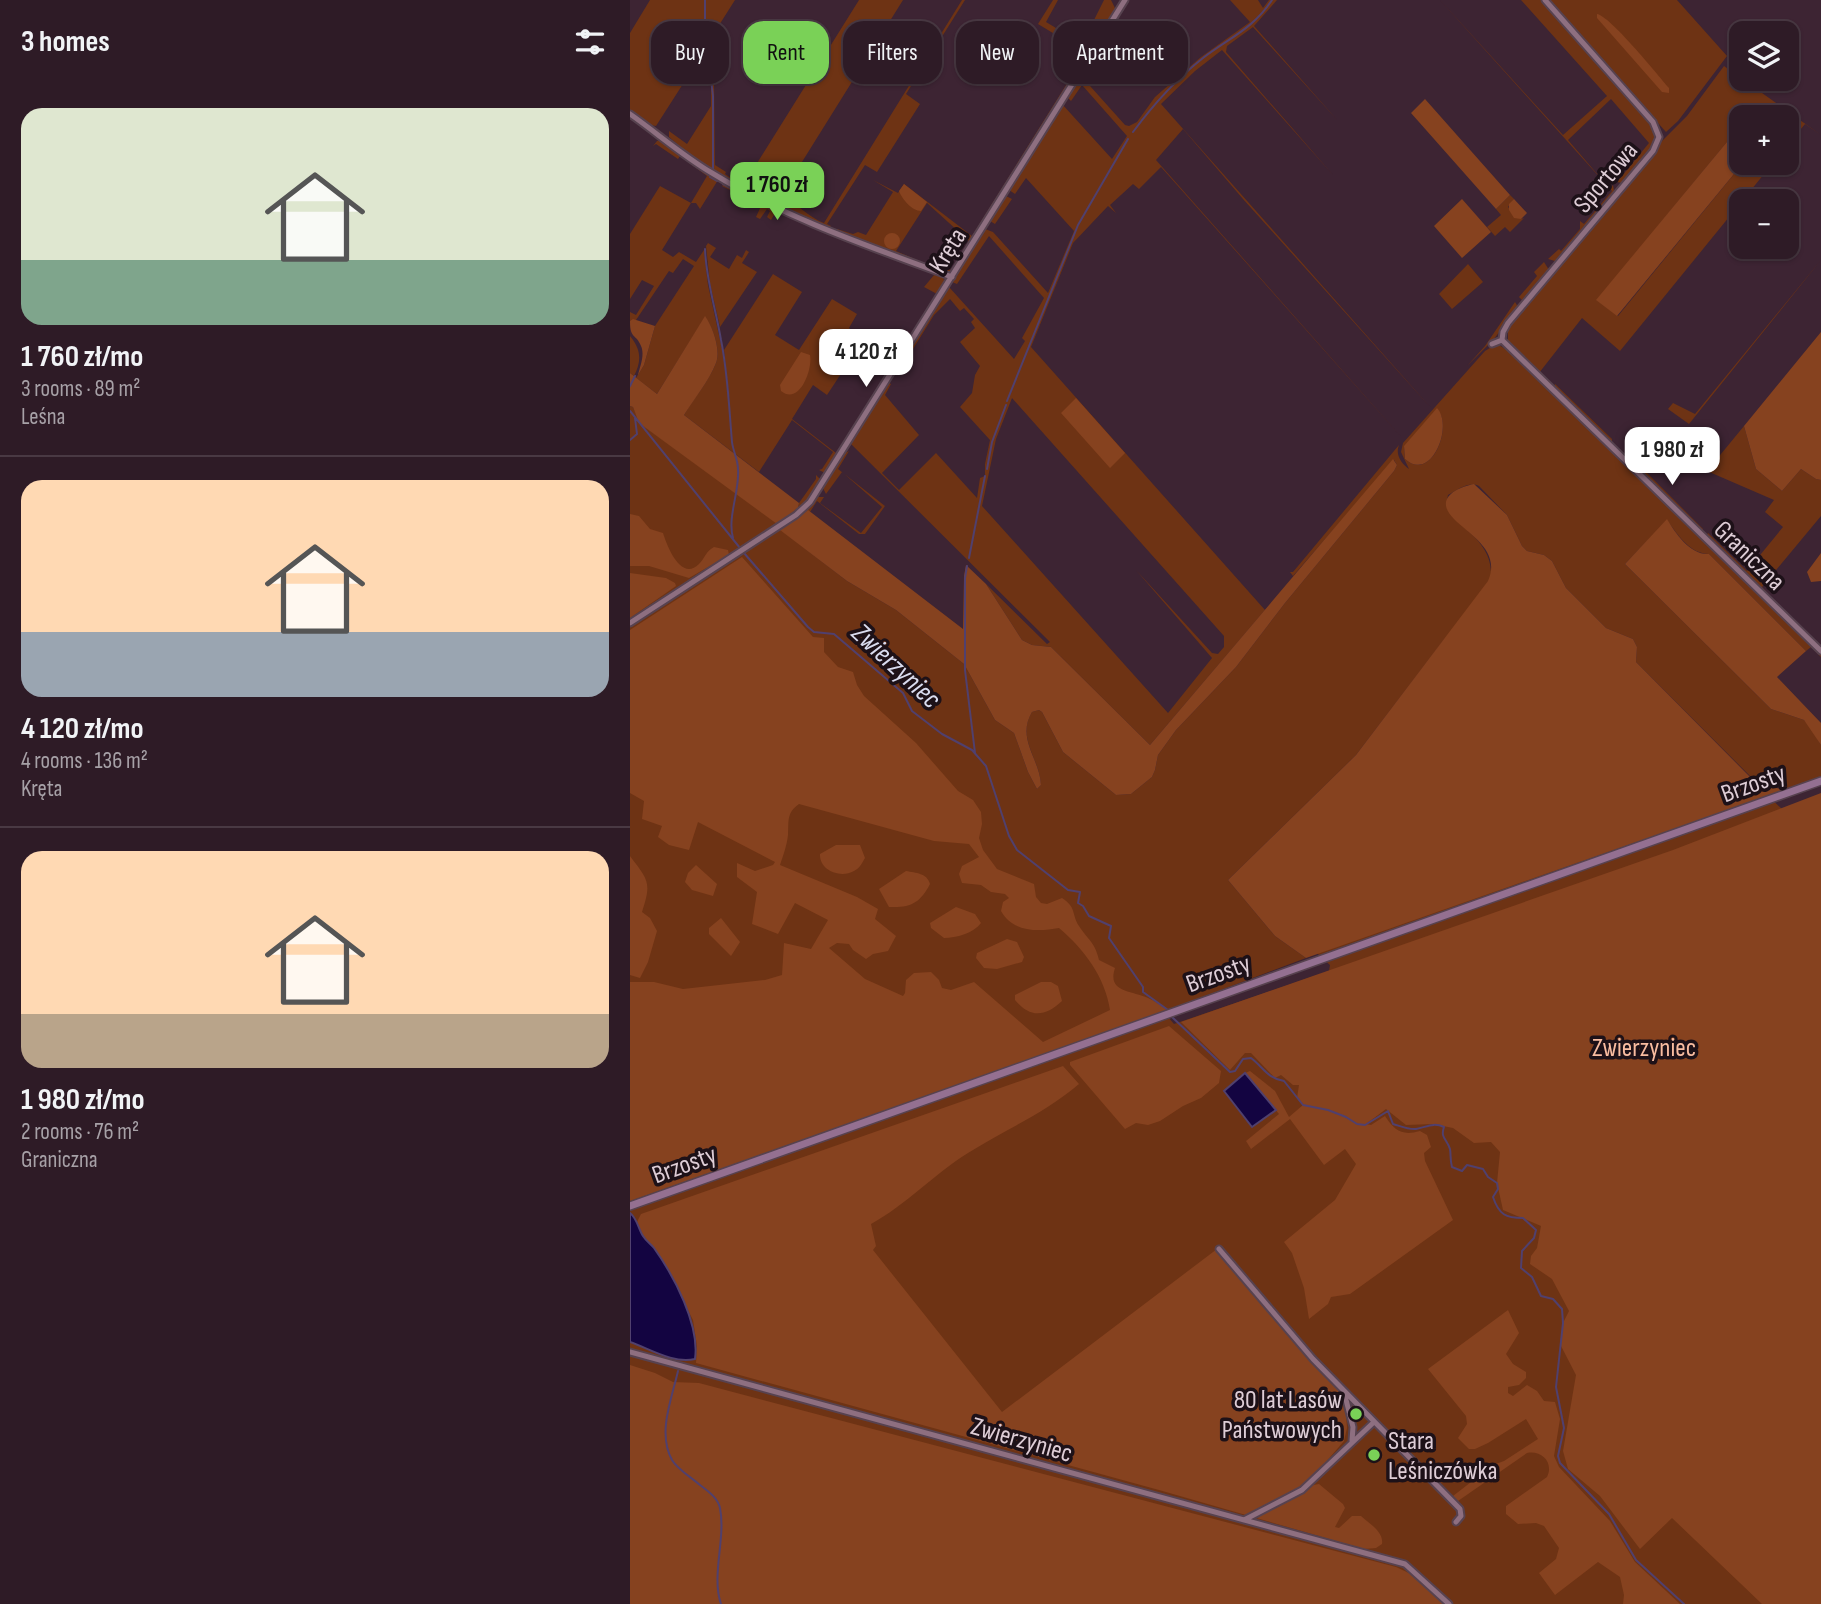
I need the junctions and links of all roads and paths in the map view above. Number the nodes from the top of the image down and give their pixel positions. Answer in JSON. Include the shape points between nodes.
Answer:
{"nodes":[{"id":1,"x":1125,"y":0,"type":"edge"},
{"id":2,"x":1545,"y":0,"type":"edge"},
{"id":3,"x":630,"y":114,"type":"edge"},
{"id":4,"x":952,"y":277,"type":"junction"},
{"id":5,"x":1502,"y":340,"type":"junction"},
{"id":6,"x":1492,"y":344,"type":"dead end"},
{"id":7,"x":630,"y":623,"type":"edge"},
{"id":8,"x":1821,"y":651,"type":"edge"},
{"id":9,"x":1821,"y":781,"type":"edge"},
{"id":10,"x":630,"y":1206,"type":"edge"},
{"id":11,"x":1219,"y":1249,"type":"dead end"},
{"id":12,"x":630,"y":1352,"type":"edge"},
{"id":13,"x":1344,"y":1392,"type":"junction"},
{"id":14,"x":1374,"y":1422,"type":"junction"},
{"id":15,"x":1352,"y":1441,"type":"junction"},
{"id":16,"x":1244,"y":1520,"type":"junction"},
{"id":17,"x":1456,"y":1522,"type":"dead end"},
{"id":18,"x":1449,"y":1604,"type":"edge"}],
"edges":[{"from":1,"to":4,"type":"street","name":"Kręta"},
{"from":2,"to":5,"type":"street","name":"Sportowa","via":[[1653,122],[1659,137],[1654,151],[1508,323]]},
{"from":3,"to":4,"type":"street","via":[[704,168],[751,195],[830,232]]},
{"from":4,"to":7,"type":"street","name":"Kręta","via":[[810,502]]},
{"from":5,"to":6,"type":"street"},
{"from":5,"to":8,"type":"street","name":"Graniczna"},
{"from":9,"to":10,"type":"street","name":"Brzosty"},
{"from":11,"to":13,"type":"street"},
{"from":12,"to":16,"type":"street","name":"Zwierzyniec"},
{"from":13,"to":14,"type":"street"},
{"from":13,"to":15,"type":"street"},
{"from":14,"to":15,"type":"street"},
{"from":14,"to":17,"type":"street","via":[[1460,1508]]},
{"from":15,"to":16,"type":"street","via":[[1302,1490]]},
{"from":16,"to":18,"type":"street","name":"Zwierzyniec","via":[[1405,1564]]}]}
